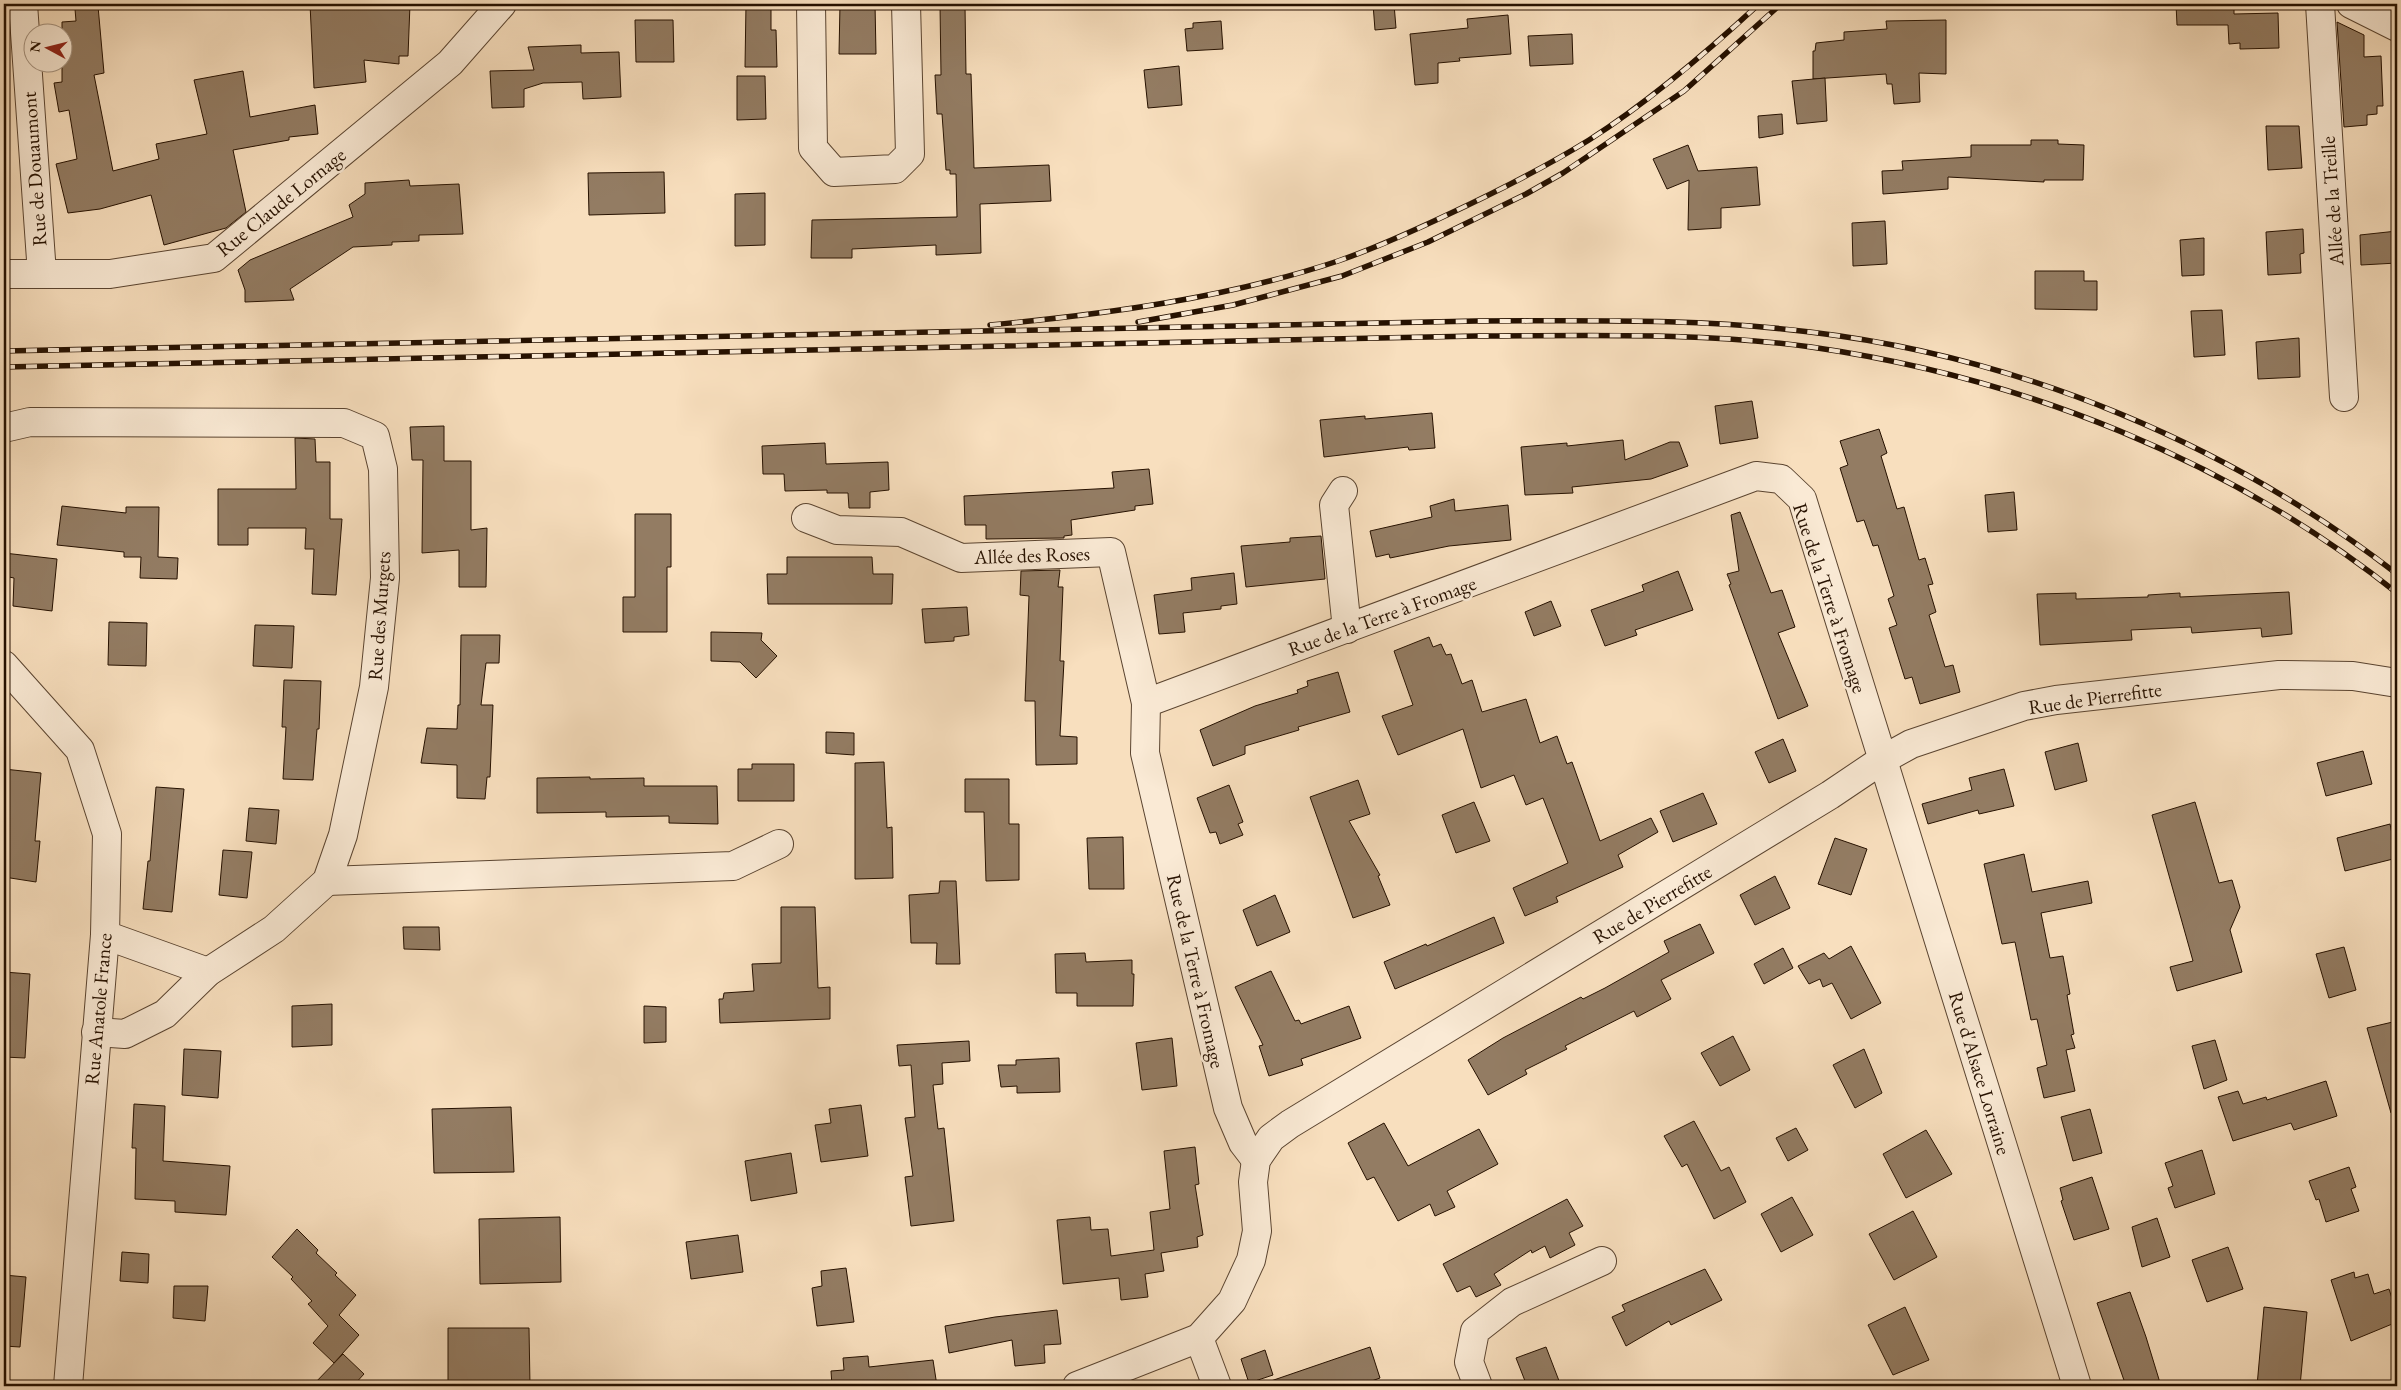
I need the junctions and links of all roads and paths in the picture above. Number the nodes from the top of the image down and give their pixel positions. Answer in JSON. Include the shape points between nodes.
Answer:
{"nodes":[{"id":1,"x":23,"y":4,"type":"edge"},
{"id":2,"x":502,"y":4,"type":"edge"},
{"id":3,"x":811,"y":4,"type":"edge"},
{"id":4,"x":906,"y":4,"type":"edge"},
{"id":5,"x":2320,"y":4,"type":"edge"},
{"id":6,"x":2351,"y":4,"type":"edge"},
{"id":7,"x":2397,"y":27,"type":"edge"},
{"id":8,"x":4,"y":274,"type":"edge"},
{"id":9,"x":42,"y":274,"type":"junction"},
{"id":10,"x":2344,"y":397,"type":"dead end"},
{"id":11,"x":4,"y":428,"type":"edge"},
{"id":12,"x":1342,"y":492,"type":"dead end"},
{"id":13,"x":806,"y":518,"type":"dead end"},
{"id":14,"x":1347,"y":629,"type":"junction"},
{"id":15,"x":4,"y":665,"type":"edge"},
{"id":16,"x":2397,"y":683,"type":"edge"},
{"id":17,"x":1146,"y":703,"type":"junction"},
{"id":18,"x":1882,"y":760,"type":"junction"},
{"id":19,"x":779,"y":844,"type":"dead end"},
{"id":20,"x":327,"y":881,"type":"junction"},
{"id":21,"x":105,"y":935,"type":"junction"},
{"id":22,"x":208,"y":972,"type":"junction"},
{"id":23,"x":96,"y":1032,"type":"junction"},
{"id":24,"x":1256,"y":1160,"type":"junction"},
{"id":25,"x":1602,"y":1260,"type":"dead end"},
{"id":26,"x":1199,"y":1338,"type":"junction"},
{"id":27,"x":68,"y":1386,"type":"edge"},
{"id":28,"x":1077,"y":1386,"type":"edge"},
{"id":29,"x":1217,"y":1386,"type":"edge"},
{"id":30,"x":1478,"y":1386,"type":"edge"},
{"id":31,"x":2077,"y":1386,"type":"edge"}],
"edges":[{"from":1,"to":9,"type":"street","name":"Rue de Douaumont"},
{"from":2,"to":9,"type":"street","name":"Rue Claude Lornage","via":[[450,64],[214,258],[110,274]]},
{"from":3,"to":4,"type":"street","via":[[813,148],[834,172],[895,169],[910,154]]},
{"from":5,"to":10,"type":"street","name":"Allée de la Treille"},
{"from":6,"to":7,"type":"street"},
{"from":8,"to":9,"type":"street","name":"Rue Claude Lornage"},
{"from":11,"to":20,"type":"street","name":"Rue des Murgets","via":[[30,422],[344,423],[375,436],[382,469],[386,578],[374,687],[343,835]]},
{"from":12,"to":14,"type":"street","via":[[1334,504]]},
{"from":13,"to":17,"type":"street","name":"Allée des Roses","via":[[837,530],[901,532],[961,558],[1111,552]]},
{"from":14,"to":17,"type":"street","name":"Rue de la Terre à Fromage"},
{"from":14,"to":18,"type":"street","name":"Rue de la Terre à Fromage","via":[[1756,476],[1781,479],[1802,499]]},
{"from":15,"to":21,"type":"street","name":"Rue Anatole France","via":[[80,750],[106,834]]},
{"from":16,"to":18,"type":"street","name":"Rue de Pierrefitte","via":[[2353,676],[2279,675],[2056,700],[2024,706],[1911,744]]},
{"from":17,"to":24,"type":"street","name":"Rue de la Terre à Fromage","via":[[1145,753],[1228,1108],[1242,1143]]},
{"from":18,"to":24,"type":"street","name":"Rue de Pierrefitte","via":[[1830,795],[1290,1124],[1271,1138]]},
{"from":18,"to":31,"type":"street","name":"Rue d'Alsace Lorraine"},
{"from":19,"to":20,"type":"street","via":[[733,866]]},
{"from":20,"to":22,"type":"street","name":"Rue des Murgets","via":[[274,930]]},
{"from":21,"to":22,"type":"street"},
{"from":21,"to":23,"type":"street","name":"Rue Anatole France"},
{"from":22,"to":23,"type":"street","name":"Rue des Murgets","via":[[165,1014],[125,1034]]},
{"from":23,"to":27,"type":"street","name":"Rue Anatole France"},
{"from":24,"to":26,"type":"street","name":"Rue de Pierrefitte","via":[[1253,1182],[1257,1231],[1251,1260],[1232,1302]]},
{"from":25,"to":30,"type":"street","via":[[1512,1302],[1475,1331],[1469,1362]]},
{"from":26,"to":28,"type":"street","name":"Rue de Pierrefitte"},
{"from":26,"to":29,"type":"street"}]}
